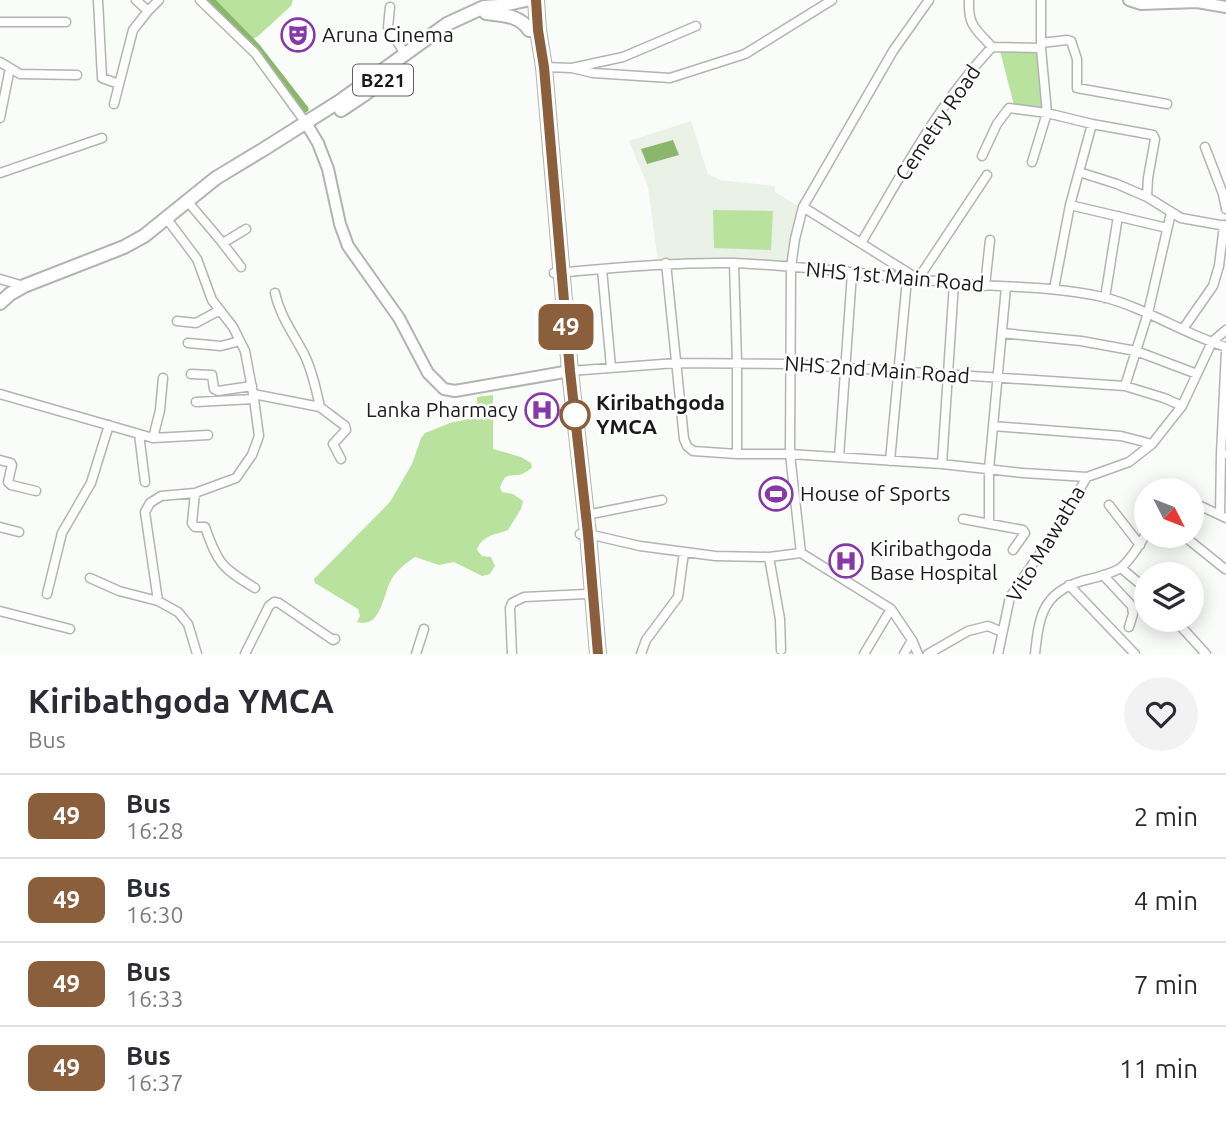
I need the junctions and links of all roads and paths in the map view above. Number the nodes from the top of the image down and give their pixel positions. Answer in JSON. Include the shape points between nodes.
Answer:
{"nodes":[{"id":1,"x":98,"y":0,"type":"edge"},
{"id":2,"x":136,"y":0,"type":"edge"},
{"id":3,"x":159,"y":0,"type":"edge"},
{"id":4,"x":200,"y":0,"type":"edge"},
{"id":5,"x":496,"y":0,"type":"edge"},
{"id":6,"x":832,"y":0,"type":"edge"},
{"id":7,"x":929,"y":0,"type":"edge"},
{"id":8,"x":969,"y":0,"type":"edge"},
{"id":9,"x":1041,"y":0,"type":"edge"},
{"id":10,"x":1129,"y":0,"type":"edge"},
{"id":11,"x":530,"y":2,"type":"edge"},
{"id":12,"x":1226,"y":6,"type":"edge"},
{"id":13,"x":390,"y":8,"type":"dead end"},
{"id":14,"x":485,"y":10,"type":"junction"},
{"id":15,"x":148,"y":11,"type":"junction"},
{"id":16,"x":0,"y":22,"type":"edge"},
{"id":17,"x":66,"y":22,"type":"dead end"},
{"id":18,"x":696,"y":26,"type":"dead end"},
{"id":19,"x":529,"y":30,"type":"junction"},
{"id":20,"x":1041,"y":46,"type":"junction"},
{"id":21,"x":992,"y":47,"type":"junction"},
{"id":22,"x":405,"y":54,"type":"junction"},
{"id":23,"x":0,"y":62,"type":"edge"},
{"id":24,"x":544,"y":67,"type":"junction"},
{"id":25,"x":10,"y":68,"type":"junction"},
{"id":26,"x":572,"y":68,"type":"junction"},
{"id":27,"x":77,"y":75,"type":"dead end"},
{"id":28,"x":119,"y":84,"type":"junction"},
{"id":29,"x":114,"y":104,"type":"dead end"},
{"id":30,"x":1167,"y":104,"type":"dead end"},
{"id":31,"x":1047,"y":113,"type":"junction"},
{"id":32,"x":0,"y":118,"type":"edge"},
{"id":33,"x":1092,"y":124,"type":"junction"},
{"id":34,"x":308,"y":126,"type":"junction"},
{"id":35,"x":102,"y":138,"type":"dead end"},
{"id":36,"x":1205,"y":148,"type":"dead end"},
{"id":37,"x":982,"y":156,"type":"dead end"},
{"id":38,"x":1032,"y":162,"type":"dead end"},
{"id":39,"x":1079,"y":172,"type":"junction"},
{"id":40,"x":0,"y":173,"type":"edge"},
{"id":41,"x":987,"y":175,"type":"dead end"},
{"id":42,"x":1147,"y":197,"type":"junction"},
{"id":43,"x":188,"y":202,"type":"junction"},
{"id":44,"x":1070,"y":205,"type":"junction"},
{"id":45,"x":803,"y":207,"type":"junction"},
{"id":46,"x":1226,"y":209,"type":"edge"},
{"id":47,"x":1171,"y":213,"type":"junction"},
{"id":48,"x":1118,"y":216,"type":"junction"},
{"id":49,"x":167,"y":219,"type":"junction"},
{"id":50,"x":1225,"y":225,"type":"edge"},
{"id":51,"x":1167,"y":228,"type":"junction"},
{"id":52,"x":246,"y":229,"type":"dead end"},
{"id":53,"x":990,"y":240,"type":"dead end"},
{"id":54,"x":223,"y":243,"type":"junction"},
{"id":55,"x":861,"y":243,"type":"junction"},
{"id":56,"x":666,"y":263,"type":"junction"},
{"id":57,"x":734,"y":264,"type":"junction"},
{"id":58,"x":241,"y":267,"type":"dead end"},
{"id":59,"x":792,"y":267,"type":"junction"},
{"id":60,"x":602,"y":269,"type":"junction"},
{"id":61,"x":557,"y":272,"type":"junction"},
{"id":62,"x":852,"y":273,"type":"junction"},
{"id":63,"x":0,"y":279,"type":"edge"},
{"id":64,"x":907,"y":279,"type":"junction"},
{"id":65,"x":918,"y":279,"type":"junction"},
{"id":66,"x":954,"y":283,"type":"junction"},
{"id":67,"x":24,"y":286,"type":"junction"},
{"id":68,"x":985,"y":286,"type":"junction"},
{"id":69,"x":1006,"y":287,"type":"junction"},
{"id":70,"x":1054,"y":289,"type":"junction"},
{"id":71,"x":275,"y":293,"type":"dead end"},
{"id":72,"x":1105,"y":298,"type":"junction"},
{"id":73,"x":0,"y":303,"type":"edge"},
{"id":74,"x":220,"y":310,"type":"junction"},
{"id":75,"x":1148,"y":313,"type":"junction"},
{"id":76,"x":177,"y":321,"type":"dead end"},
{"id":77,"x":1183,"y":329,"type":"junction"},
{"id":78,"x":1226,"y":330,"type":"edge"},
{"id":79,"x":1002,"y":333,"type":"junction"},
{"id":80,"x":240,"y":341,"type":"junction"},
{"id":81,"x":1212,"y":342,"type":"junction"},
{"id":82,"x":188,"y":343,"type":"dead end"},
{"id":83,"x":1226,"y":349,"type":"edge"},
{"id":84,"x":1136,"y":351,"type":"junction"},
{"id":85,"x":676,"y":363,"type":"junction"},
{"id":86,"x":737,"y":363,"type":"junction"},
{"id":87,"x":790,"y":364,"type":"junction"},
{"id":88,"x":611,"y":367,"type":"junction"},
{"id":89,"x":846,"y":367,"type":"junction"},
{"id":90,"x":899,"y":370,"type":"junction"},
{"id":91,"x":566,"y":372,"type":"junction"},
{"id":92,"x":191,"y":374,"type":"dead end"},
{"id":93,"x":948,"y":374,"type":"junction"},
{"id":94,"x":1196,"y":374,"type":"junction"},
{"id":95,"x":163,"y":378,"type":"dead end"},
{"id":96,"x":998,"y":378,"type":"junction"},
{"id":97,"x":1125,"y":386,"type":"junction"},
{"id":98,"x":253,"y":393,"type":"junction"},
{"id":99,"x":1,"y":396,"type":"edge"},
{"id":100,"x":196,"y":402,"type":"dead end"},
{"id":101,"x":1225,"y":403,"type":"edge"},
{"id":102,"x":1182,"y":406,"type":"junction"},
{"id":103,"x":320,"y":407,"type":"junction"},
{"id":104,"x":109,"y":425,"type":"junction"},
{"id":105,"x":993,"y":426,"type":"junction"},
{"id":106,"x":139,"y":434,"type":"junction"},
{"id":107,"x":208,"y":435,"type":"dead end"},
{"id":108,"x":153,"y":438,"type":"junction"},
{"id":109,"x":1152,"y":444,"type":"junction"},
{"id":110,"x":737,"y":454,"type":"junction"},
{"id":111,"x":789,"y":454,"type":"junction"},
{"id":112,"x":1224,"y":454,"type":"edge"},
{"id":113,"x":839,"y":457,"type":"junction"},
{"id":114,"x":341,"y":459,"type":"dead end"},
{"id":115,"x":0,"y":460,"type":"edge"},
{"id":116,"x":890,"y":461,"type":"junction"},
{"id":117,"x":942,"y":464,"type":"junction"},
{"id":118,"x":989,"y":469,"type":"junction"},
{"id":119,"x":1087,"y":477,"type":"junction"},
{"id":120,"x":145,"y":482,"type":"dead end"},
{"id":121,"x":36,"y":491,"type":"dead end"},
{"id":122,"x":195,"y":492,"type":"junction"},
{"id":123,"x":662,"y":500,"type":"dead end"},
{"id":124,"x":1110,"y":505,"type":"dead end"},
{"id":125,"x":1204,"y":508,"type":"edge"},
{"id":126,"x":586,"y":514,"type":"junction"},
{"id":127,"x":1223,"y":517,"type":"edge"},
{"id":128,"x":963,"y":519,"type":"dead end"},
{"id":129,"x":989,"y":524,"type":"junction"},
{"id":130,"x":0,"y":527,"type":"edge"},
{"id":131,"x":19,"y":532,"type":"dead end"},
{"id":132,"x":584,"y":534,"type":"junction"},
{"id":133,"x":1134,"y":537,"type":"edge"},
{"id":134,"x":1138,"y":548,"type":"edge"},
{"id":135,"x":1199,"y":548,"type":"edge"},
{"id":136,"x":1013,"y":550,"type":"dead end"},
{"id":137,"x":684,"y":552,"type":"junction"},
{"id":138,"x":801,"y":553,"type":"junction"},
{"id":139,"x":769,"y":557,"type":"junction"},
{"id":140,"x":1121,"y":568,"type":"junction"},
{"id":141,"x":1225,"y":569,"type":"edge"},
{"id":142,"x":1103,"y":575,"type":"junction"},
{"id":143,"x":90,"y":578,"type":"dead end"},
{"id":144,"x":1134,"y":579,"type":"edge"},
{"id":145,"x":1069,"y":585,"type":"junction"},
{"id":146,"x":254,"y":588,"type":"dead end"},
{"id":147,"x":47,"y":594,"type":"dead end"},
{"id":148,"x":586,"y":594,"type":"junction"},
{"id":149,"x":158,"y":601,"type":"junction"},
{"id":150,"x":891,"y":609,"type":"junction"},
{"id":151,"x":0,"y":611,"type":"edge"},
{"id":152,"x":1129,"y":626,"type":"dead end"},
{"id":153,"x":70,"y":629,"type":"dead end"},
{"id":154,"x":424,"y":629,"type":"dead end"},
{"id":155,"x":1002,"y":632,"type":"junction"},
{"id":156,"x":1186,"y":632,"type":"edge"},
{"id":157,"x":335,"y":639,"type":"dead end"},
{"id":158,"x":912,"y":640,"type":"junction"},
{"id":159,"x":781,"y":650,"type":"dead end"},
{"id":160,"x":197,"y":654,"type":"edge"},
{"id":161,"x":245,"y":654,"type":"edge"},
{"id":162,"x":416,"y":654,"type":"edge"},
{"id":163,"x":512,"y":654,"type":"edge"},
{"id":164,"x":589,"y":654,"type":"edge"},
{"id":165,"x":598,"y":654,"type":"edge"},
{"id":166,"x":641,"y":654,"type":"edge"},
{"id":167,"x":863,"y":654,"type":"edge"},
{"id":168,"x":904,"y":654,"type":"edge"},
{"id":169,"x":918,"y":654,"type":"edge"},
{"id":170,"x":928,"y":654,"type":"edge"},
{"id":171,"x":998,"y":654,"type":"edge"},
{"id":172,"x":1035,"y":654,"type":"edge"},
{"id":173,"x":1135,"y":654,"type":"edge"},
{"id":174,"x":1206,"y":654,"type":"edge"}],
"edges":[{"from":1,"to":28,"type":"street","via":[[102,78]]},
{"from":2,"to":15,"type":"street"},
{"from":3,"to":15,"type":"street"},
{"from":4,"to":34,"type":"street","via":[[255,53]]},
{"from":5,"to":14,"type":"main road"},
{"from":6,"to":26,"type":"street","via":[[745,54],[670,78]]},
{"from":7,"to":45,"type":"street","via":[[893,51]]},
{"from":8,"to":21,"type":"street","via":[[968,17]]},
{"from":9,"to":20,"type":"street"},
{"from":10,"to":12,"type":"street"},
{"from":11,"to":14,"type":"main road","number":"B221"},
{"from":11,"to":19,"type":"highway"},
{"from":11,"to":24,"type":"highway"},
{"from":13,"to":22,"type":"street","via":[[388,27]]},
{"from":14,"to":19,"type":"main road","via":[[510,15]]},
{"from":14,"to":22,"type":"main road","number":"B221","via":[[447,24]]},
{"from":14,"to":34,"type":"main road","number":"B221","via":[[440,37],[365,94]]},
{"from":15,"to":28,"type":"street","via":[[133,30]]},
{"from":16,"to":17,"type":"street"},
{"from":18,"to":26,"type":"street","via":[[623,57]]},
{"from":19,"to":61,"type":"highway"},
{"from":20,"to":21,"type":"street","name":"Cemetry Road"},
{"from":20,"to":30,"type":"street","name":"Cemetry Road","via":[[1071,41],[1077,59],[1077,88]]},
{"from":20,"to":31,"type":"street"},
{"from":21,"to":55,"type":"street","name":"Cemetry Road","via":[[942,111]]},
{"from":22,"to":34,"type":"main road","number":"B221"},
{"from":23,"to":25,"type":"street"},
{"from":24,"to":26,"type":"street"},
{"from":24,"to":61,"type":"highway"},
{"from":25,"to":27,"type":"street","via":[[20,74]]},
{"from":25,"to":32,"type":"street"},
{"from":28,"to":29,"type":"street"},
{"from":31,"to":33,"type":"street"},
{"from":31,"to":37,"type":"street","via":[[1009,108]]},
{"from":31,"to":38,"type":"street"},
{"from":33,"to":39,"type":"street"},
{"from":33,"to":42,"type":"street","via":[[1153,135]]},
{"from":34,"to":43,"type":"main road","number":"B221","via":[[233,167]]},
{"from":34,"to":91,"type":"street","via":[[328,169],[348,246],[399,318],[428,373],[444,388],[455,391]]},
{"from":35,"to":40,"type":"street"},
{"from":36,"to":46,"type":"street"},
{"from":39,"to":42,"type":"street"},
{"from":39,"to":44,"type":"street"},
{"from":41,"to":65,"type":"street"},
{"from":42,"to":47,"type":"street"},
{"from":43,"to":49,"type":"main road","number":"B221"},
{"from":43,"to":54,"type":"street"},
{"from":44,"to":48,"type":"street"},
{"from":44,"to":70,"type":"street"},
{"from":45,"to":55,"type":"street"},
{"from":45,"to":59,"type":"street"},
{"from":47,"to":50,"type":"street"},
{"from":47,"to":51,"type":"street"},
{"from":48,"to":51,"type":"street"},
{"from":48,"to":72,"type":"street"},
{"from":49,"to":67,"type":"main road","number":"B221","via":[[124,247]]},
{"from":49,"to":74,"type":"street","via":[[197,259]]},
{"from":50,"to":77,"type":"street","via":[[1213,286]]},
{"from":51,"to":75,"type":"street"},
{"from":52,"to":54,"type":"street"},
{"from":53,"to":68,"type":"street"},
{"from":54,"to":58,"type":"street"},
{"from":55,"to":65,"type":"street"},
{"from":56,"to":57,"type":"street","name":"NHS 1st Main Road"},
{"from":56,"to":60,"type":"street","name":"NHS 1st Main Road"},
{"from":56,"to":85,"type":"street"},
{"from":57,"to":59,"type":"street","name":"NHS 1st Main Road"},
{"from":57,"to":86,"type":"street"},
{"from":59,"to":62,"type":"street","name":"NHS 1st Main Road"},
{"from":59,"to":87,"type":"street"},
{"from":60,"to":61,"type":"street","name":"NHS 1st Main Road"},
{"from":60,"to":88,"type":"street"},
{"from":61,"to":91,"type":"highway"},
{"from":62,"to":64,"type":"street","name":"NHS 1st Main Road"},
{"from":62,"to":89,"type":"street"},
{"from":63,"to":67,"type":"street"},
{"from":64,"to":65,"type":"street","name":"NHS 1st Main Road"},
{"from":64,"to":90,"type":"street"},
{"from":65,"to":66,"type":"street","name":"NHS 1st Main Road"},
{"from":66,"to":68,"type":"street","name":"NHS 1st Main Road"},
{"from":66,"to":93,"type":"street"},
{"from":67,"to":73,"type":"main road","number":"B221"},
{"from":68,"to":69,"type":"street","name":"NHS 1st Main Road"},
{"from":69,"to":70,"type":"street","name":"NHS 1st Main Road"},
{"from":69,"to":79,"type":"street"},
{"from":70,"to":72,"type":"street","name":"NHS 1st Main Road"},
{"from":71,"to":103,"type":"street","via":[[305,356]]},
{"from":72,"to":75,"type":"street","name":"NHS 1st Main Road"},
{"from":74,"to":76,"type":"street","via":[[196,323]]},
{"from":74,"to":80,"type":"street"},
{"from":75,"to":77,"type":"street","name":"NHS 1st Main Road"},
{"from":75,"to":84,"type":"street"},
{"from":77,"to":81,"type":"street","name":"NHS 1st Main Road"},
{"from":78,"to":81,"type":"street","name":"Vito Mawatha"},
{"from":79,"to":84,"type":"street"},
{"from":79,"to":96,"type":"street"},
{"from":80,"to":82,"type":"street","via":[[221,346]]},
{"from":80,"to":98,"type":"street"},
{"from":81,"to":83,"type":"street","name":"NHS 1st Main Road"},
{"from":81,"to":94,"type":"street","name":"Vito Mawatha"},
{"from":83,"to":101,"type":"street"},
{"from":84,"to":94,"type":"street"},
{"from":84,"to":97,"type":"street"},
{"from":85,"to":86,"type":"street","name":"NHS 2nd Main Road"},
{"from":85,"to":88,"type":"street","name":"NHS 2nd Main Road"},
{"from":85,"to":110,"type":"street","via":[[687,446],[693,451]]},
{"from":86,"to":87,"type":"street","name":"NHS 2nd Main Road"},
{"from":86,"to":110,"type":"street"},
{"from":87,"to":89,"type":"street","name":"NHS 2nd Main Road"},
{"from":87,"to":111,"type":"street"},
{"from":88,"to":91,"type":"street","name":"NHS 2nd Main Road"},
{"from":89,"to":90,"type":"street","name":"NHS 2nd Main Road"},
{"from":89,"to":113,"type":"street"},
{"from":90,"to":93,"type":"street","name":"NHS 2nd Main Road"},
{"from":90,"to":116,"type":"street"},
{"from":91,"to":126,"type":"highway"},
{"from":91,"to":132,"type":"highway"},
{"from":92,"to":98,"type":"street","via":[[212,375],[218,391]]},
{"from":93,"to":96,"type":"street","name":"NHS 2nd Main Road"},
{"from":93,"to":117,"type":"street"},
{"from":94,"to":102,"type":"street","name":"Vito Mawatha"},
{"from":95,"to":108,"type":"street"},
{"from":96,"to":97,"type":"street","name":"NHS 2nd Main Road"},
{"from":96,"to":105,"type":"street"},
{"from":97,"to":102,"type":"street","name":"NHS 2nd Main Road"},
{"from":98,"to":100,"type":"street"},
{"from":98,"to":103,"type":"street"},
{"from":98,"to":122,"type":"street","via":[[259,436],[252,455],[236,478]]},
{"from":99,"to":104,"type":"street"},
{"from":101,"to":112,"type":"street"},
{"from":102,"to":109,"type":"street","name":"Vito Mawatha"},
{"from":103,"to":114,"type":"street","via":[[345,426],[333,444]]},
{"from":104,"to":106,"type":"street"},
{"from":104,"to":147,"type":"street","via":[[91,483],[62,533]]},
{"from":105,"to":109,"type":"street","via":[[1121,436]]},
{"from":105,"to":118,"type":"street"},
{"from":106,"to":108,"type":"street"},
{"from":106,"to":120,"type":"street"},
{"from":107,"to":108,"type":"street"},
{"from":109,"to":119,"type":"street","name":"Vito Mawatha","via":[[1129,462]]},
{"from":110,"to":111,"type":"street"},
{"from":111,"to":113,"type":"street"},
{"from":111,"to":138,"type":"street"},
{"from":112,"to":127,"type":"street"},
{"from":113,"to":116,"type":"street"},
{"from":115,"to":121,"type":"street","via":[[12,465],[11,485]]},
{"from":116,"to":117,"type":"street"},
{"from":117,"to":118,"type":"street"},
{"from":118,"to":119,"type":"street"},
{"from":118,"to":129,"type":"street"},
{"from":119,"to":155,"type":"street","name":"Vito Mawatha","via":[[1010,597]]},
{"from":122,"to":146,"type":"street","via":[[192,523],[205,527],[214,553],[228,571]]},
{"from":122,"to":149,"type":"street","via":[[161,496],[145,512]]},
{"from":123,"to":126,"type":"street"},
{"from":124,"to":133,"type":"street"},
{"from":125,"to":127,"type":"street"},
{"from":126,"to":132,"type":"highway"},
{"from":128,"to":129,"type":"street"},
{"from":129,"to":136,"type":"street","via":[[1023,530]]},
{"from":130,"to":131,"type":"street"},
{"from":132,"to":137,"type":"street"},
{"from":132,"to":148,"type":"highway"},
{"from":132,"to":165,"type":"highway"},
{"from":134,"to":140,"type":"street"},
{"from":135,"to":141,"type":"street"},
{"from":137,"to":139,"type":"street"},
{"from":137,"to":166,"type":"street","via":[[678,597]]},
{"from":138,"to":139,"type":"street"},
{"from":138,"to":150,"type":"street"},
{"from":139,"to":159,"type":"street"},
{"from":140,"to":142,"type":"street"},
{"from":140,"to":144,"type":"street"},
{"from":142,"to":145,"type":"street"},
{"from":142,"to":152,"type":"street","via":[[1132,606]]},
{"from":143,"to":149,"type":"street","via":[[119,592]]},
{"from":145,"to":172,"type":"street","via":[[1047,604]]},
{"from":145,"to":173,"type":"street"},
{"from":148,"to":163,"type":"street","via":[[524,597],[512,603]]},
{"from":148,"to":164,"type":"highway"},
{"from":149,"to":160,"type":"street","via":[[188,624]]},
{"from":150,"to":158,"type":"street"},
{"from":150,"to":167,"type":"street"},
{"from":151,"to":153,"type":"street"},
{"from":154,"to":162,"type":"street"},
{"from":155,"to":170,"type":"street","via":[[988,626],[968,631]]},
{"from":155,"to":171,"type":"street","name":"Vito Mawatha"},
{"from":156,"to":174,"type":"street"},
{"from":157,"to":161,"type":"street","via":[[274,602]]},
{"from":158,"to":168,"type":"street"},
{"from":158,"to":169,"type":"street"}]}
